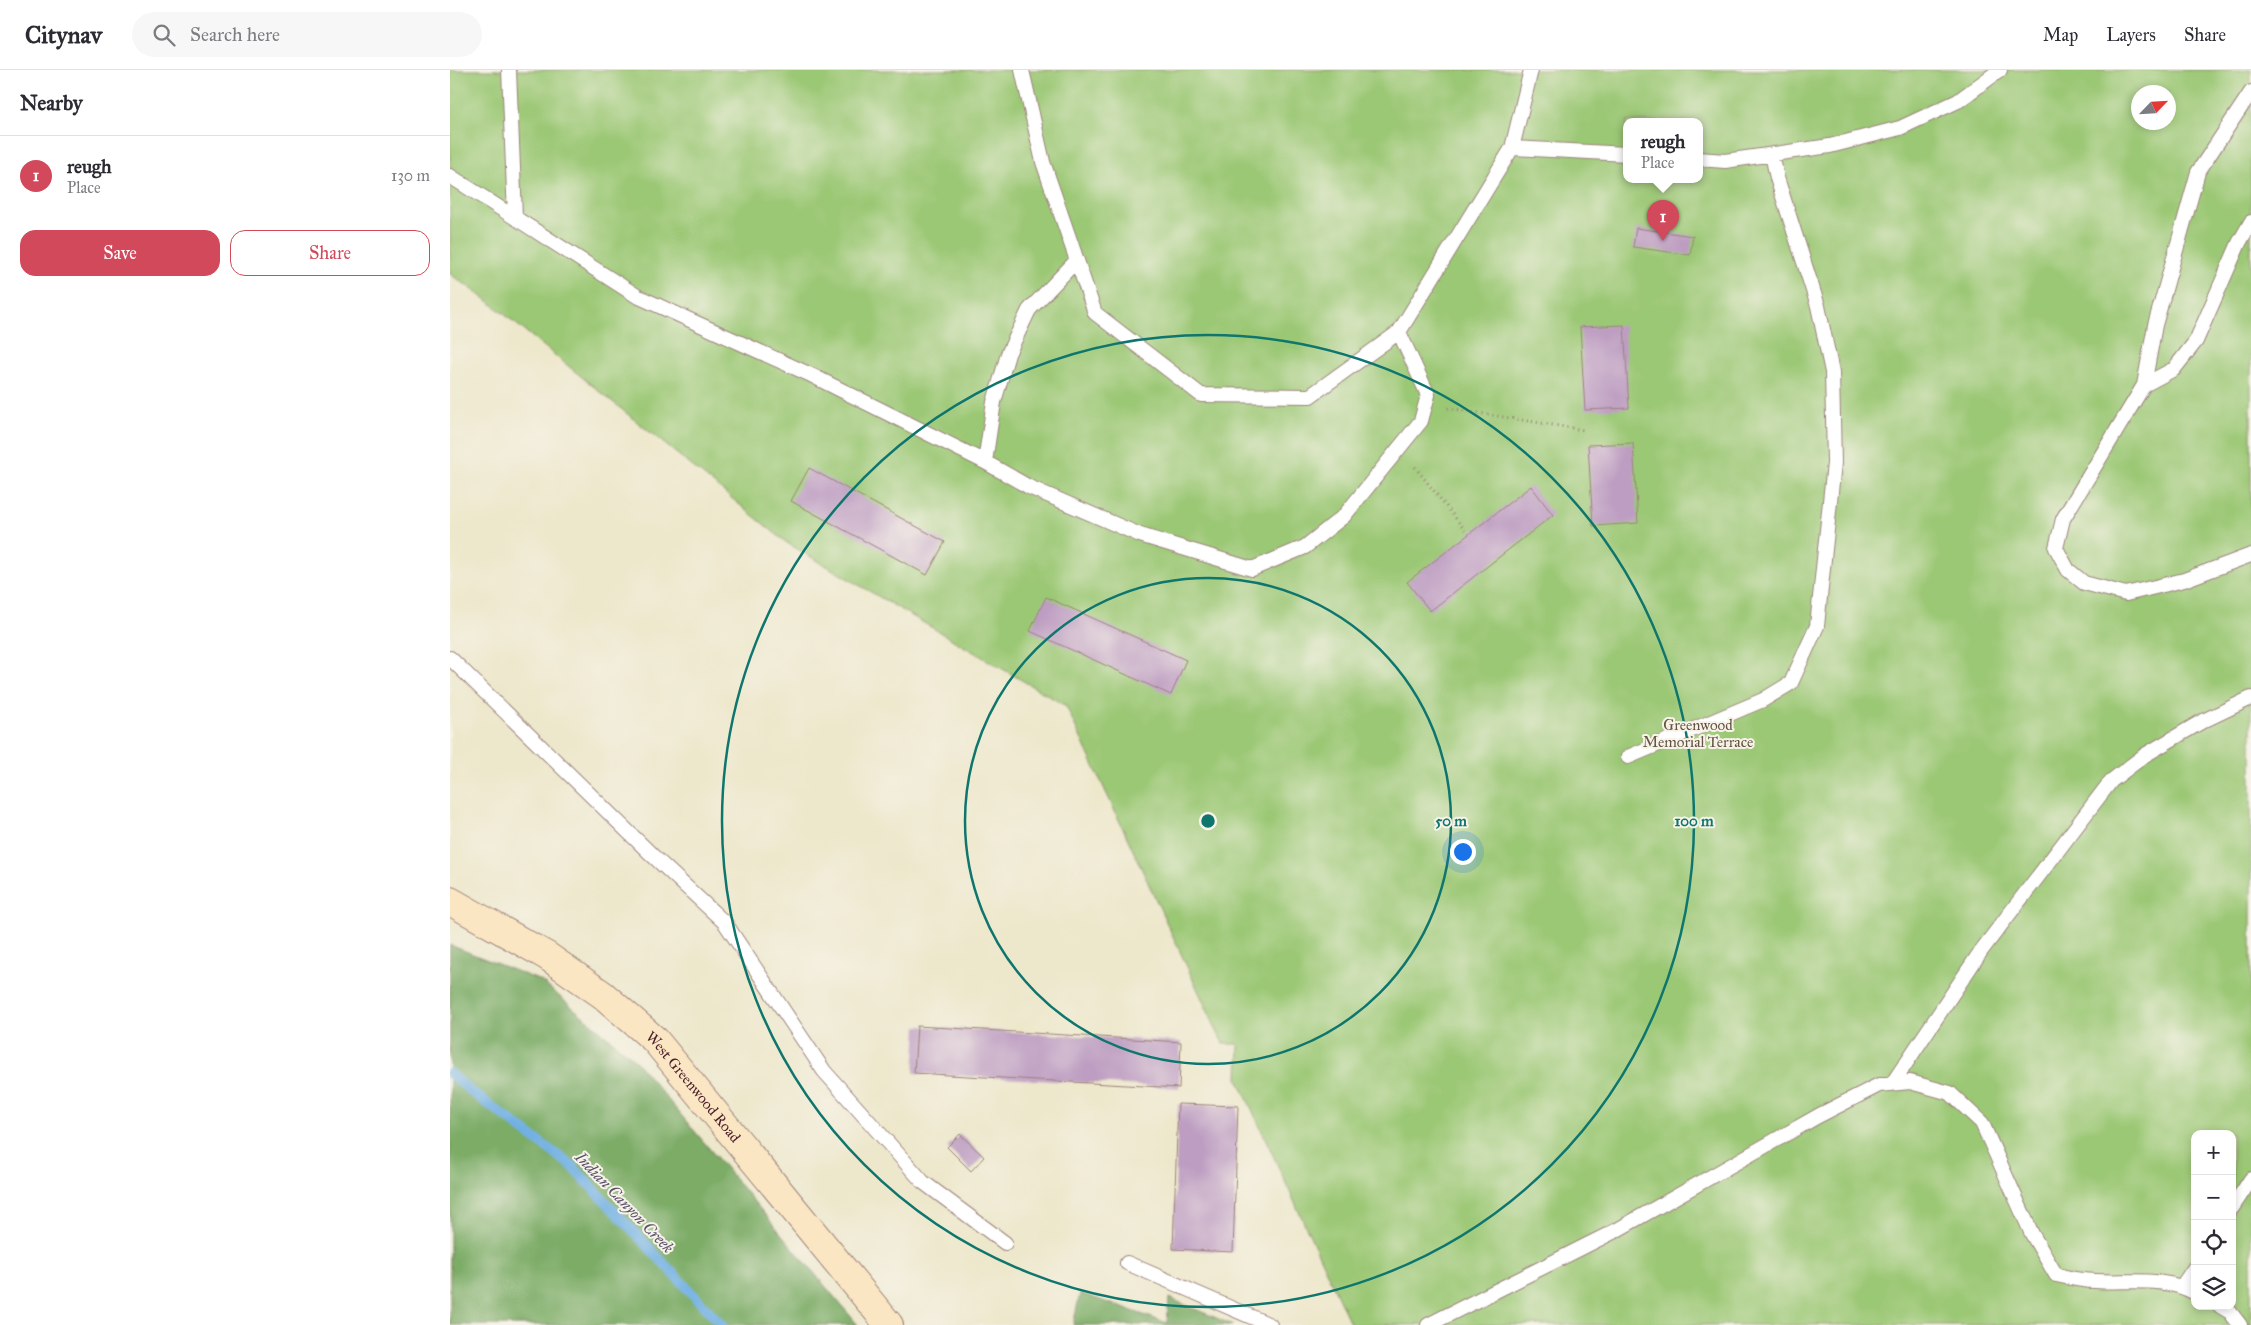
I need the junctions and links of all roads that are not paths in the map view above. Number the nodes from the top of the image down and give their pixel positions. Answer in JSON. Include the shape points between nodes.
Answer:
{"nodes":[{"id":1,"x":509,"y":70,"type":"edge"},
{"id":2,"x":1022,"y":70,"type":"edge"},
{"id":3,"x":1531,"y":70,"type":"edge"},
{"id":4,"x":2000,"y":70,"type":"edge"},
{"id":5,"x":2251,"y":92,"type":"edge"},
{"id":6,"x":1512,"y":148,"type":"junction"},
{"id":7,"x":1623,"y":154,"type":"edge"},
{"id":8,"x":1772,"y":154,"type":"junction"},
{"id":9,"x":1703,"y":159,"type":"edge"},
{"id":10,"x":450,"y":176,"type":"edge"},
{"id":11,"x":515,"y":217,"type":"junction"},
{"id":12,"x":2251,"y":222,"type":"edge"},
{"id":13,"x":1077,"y":260,"type":"junction"},
{"id":14,"x":1399,"y":332,"type":"junction"},
{"id":15,"x":2144,"y":385,"type":"junction"},
{"id":16,"x":985,"y":462,"type":"junction"},
{"id":17,"x":2251,"y":555,"type":"edge"},
{"id":18,"x":450,"y":658,"type":"edge"},
{"id":19,"x":2251,"y":698,"type":"edge"},
{"id":20,"x":1628,"y":757,"type":"dead end"},
{"id":21,"x":450,"y":901,"type":"edge"},
{"id":22,"x":1892,"y":1084,"type":"junction"},
{"id":23,"x":2251,"y":1179,"type":"edge"},
{"id":24,"x":2236,"y":1202,"type":"edge"},
{"id":25,"x":1005,"y":1243,"type":"dead end"},
{"id":26,"x":1127,"y":1263,"type":"dead end"},
{"id":27,"x":2189,"y":1289,"type":"edge"},
{"id":28,"x":2227,"y":1310,"type":"edge"},
{"id":29,"x":889,"y":1325,"type":"edge"},
{"id":30,"x":1270,"y":1325,"type":"edge"},
{"id":31,"x":1428,"y":1325,"type":"edge"},
{"id":32,"x":2240,"y":1325,"type":"edge"}],
"edges":[{"from":1,"to":11,"type":"lane"},
{"from":2,"to":13,"type":"lane","via":[[1043,162]]},
{"from":3,"to":6,"type":"lane"},
{"from":4,"to":8,"type":"lane","via":[[1958,101],[1900,128],[1830,146]]},
{"from":5,"to":15,"type":"lane","via":[[2198,172],[2156,325]]},
{"from":6,"to":7,"type":"lane"},
{"from":6,"to":14,"type":"lane"},
{"from":8,"to":9,"type":"lane","via":[[1725,161]]},
{"from":8,"to":20,"type":"lane","via":[[1818,306],[1832,372],[1834,463],[1817,626],[1791,683],[1739,711]]},
{"from":10,"to":11,"type":"lane"},
{"from":11,"to":16,"type":"lane","via":[[638,296],[810,375]]},
{"from":12,"to":15,"type":"lane","via":[[2196,341],[2174,369]]},
{"from":13,"to":14,"type":"lane","via":[[1095,313],[1201,395],[1310,396]]},
{"from":13,"to":16,"type":"lane","via":[[1028,310],[1008,354],[994,402]]},
{"from":14,"to":16,"type":"lane","via":[[1428,395],[1421,422],[1344,516],[1305,547],[1252,569],[1140,536],[1029,488]]},
{"from":15,"to":17,"type":"lane","via":[[2063,519],[2056,548],[2068,570],[2084,583],[2126,594],[2184,580]]},
{"from":18,"to":25,"type":"lane","via":[[725,923],[824,1071],[923,1182]]},
{"from":19,"to":22,"type":"lane","via":[[2201,722],[2146,755],[2111,782],[1981,951]]},
{"from":21,"to":29,"type":"street","name":"West Greenwood Road","via":[[547,956],[603,995],[654,1040]]},
{"from":22,"to":27,"type":"lane","via":[[1910,1082],[1950,1093],[1982,1123],[2032,1234],[2056,1275],[2084,1281],[2140,1282]]},
{"from":22,"to":31,"type":"lane","via":[[1878,1085],[1818,1116],[1617,1230]]},
{"from":23,"to":24,"type":"lane"},
{"from":26,"to":30,"type":"lane"},
{"from":28,"to":32,"type":"lane"}]}
